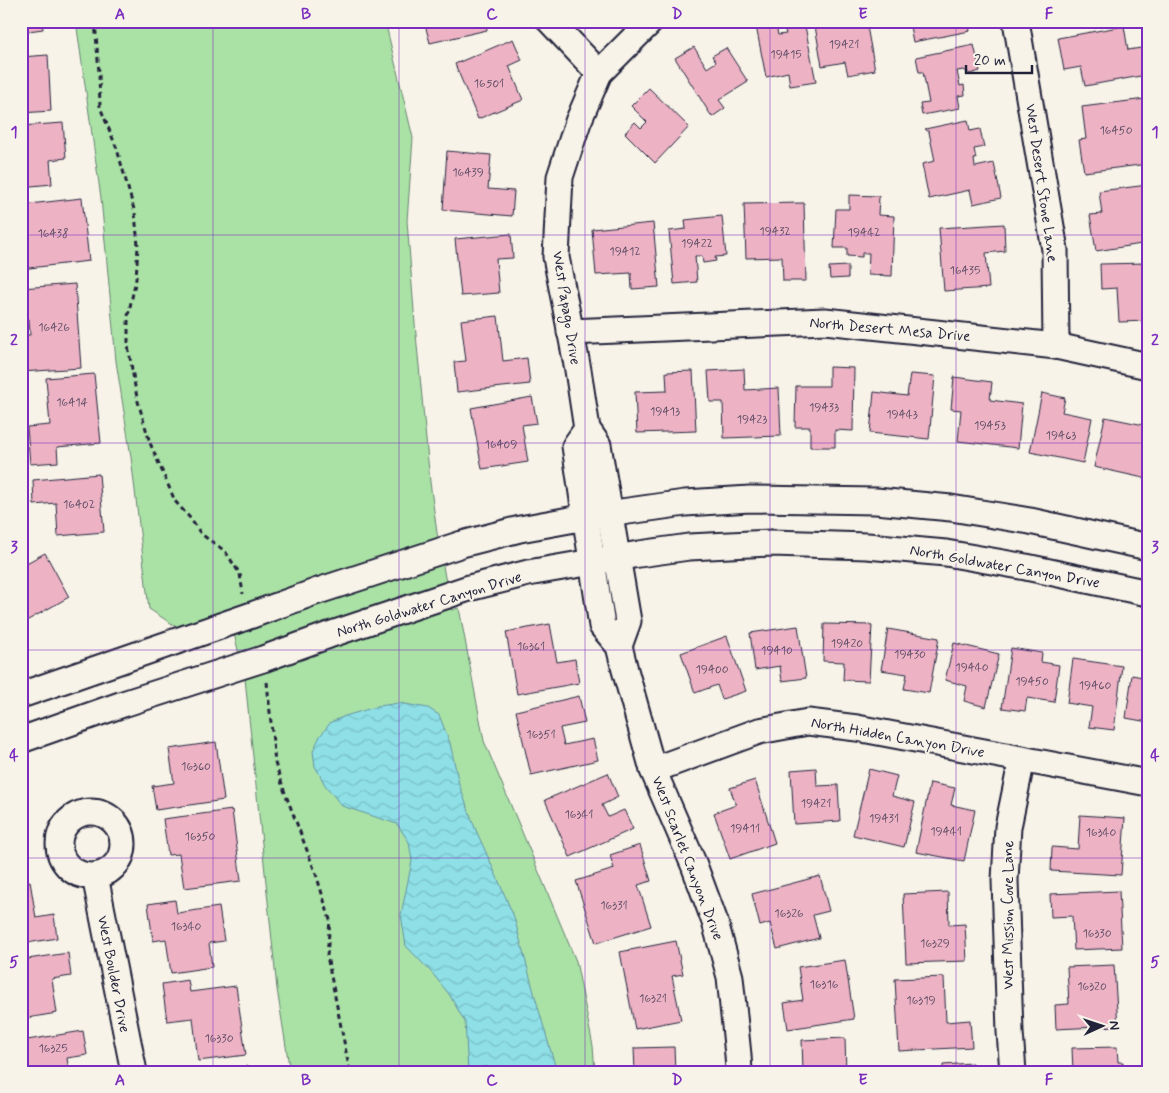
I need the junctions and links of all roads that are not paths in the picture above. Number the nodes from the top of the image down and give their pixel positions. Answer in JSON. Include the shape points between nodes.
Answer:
{"nodes":[{"id":1,"x":550,"y":21,"type":"edge"},
{"id":2,"x":651,"y":21,"type":"edge"},
{"id":3,"x":1016,"y":21,"type":"edge"},
{"id":4,"x":599,"y":72,"type":"junction"},
{"id":5,"x":570,"y":332,"type":"junction"},
{"id":6,"x":1056,"y":346,"type":"junction"},
{"id":7,"x":1148,"y":366,"type":"edge"},
{"id":8,"x":601,"y":537,"type":"junction"},
{"id":9,"x":1148,"y":547,"type":"edge"},
{"id":10,"x":1148,"y":593,"type":"edge"},
{"id":11,"x":21,"y":695,"type":"edge"},
{"id":12,"x":21,"y":740,"type":"edge"},
{"id":13,"x":1022,"y":760,"type":"junction"},
{"id":14,"x":653,"y":770,"type":"junction"},
{"id":15,"x":1148,"y":783,"type":"edge"},
{"id":16,"x":95,"y":876,"type":"dead end"},
{"id":17,"x":134,"y":1072,"type":"edge"},
{"id":18,"x":739,"y":1072,"type":"edge"},
{"id":19,"x":1013,"y":1072,"type":"edge"}],
"edges":[{"from":1,"to":4,"type":"street"},
{"from":2,"to":4,"type":"street"},
{"from":3,"to":6,"type":"street","name":"West Desert Stone Lane","via":[[1055,250]]},
{"from":4,"to":5,"type":"street","name":"West Papago Drive","via":[[560,177],[556,256]]},
{"from":5,"to":6,"type":"street","name":"North Desert Mesa Drive","via":[[825,320]]},
{"from":5,"to":8,"type":"street","name":"West Papago Drive","via":[[587,430],[598,445]]},
{"from":6,"to":7,"type":"street","name":"North Desert Mesa Drive"},
{"from":8,"to":9,"type":"street","name":"North Goldwater Canyon Drive","via":[[685,503],[750,499],[876,500],[1030,521]]},
{"from":8,"to":10,"type":"street","name":"North Goldwater Canyon Drive","via":[[689,548],[772,542],[946,553]]},
{"from":8,"to":11,"type":"street","name":"North Goldwater Canyon Drive","via":[[520,529],[462,544]]},
{"from":8,"to":12,"type":"street","name":"North Goldwater Canyon Drive","via":[[528,573],[469,588]]},
{"from":8,"to":14,"type":"street","name":"West Scarlet Canyon Drive","via":[[602,626],[620,646]]},
{"from":13,"to":14,"type":"street","name":"North Hidden Canyon Drive","via":[[857,728],[808,722],[759,731]]},
{"from":13,"to":15,"type":"street","name":"North Hidden Canyon Drive"},
{"from":13,"to":19,"type":"street","name":"West Mission Cove Lane","via":[[1008,827],[1005,880]]},
{"from":14,"to":18,"type":"street","name":"West Scarlet Canyon Drive","via":[[716,922],[730,977]]},
{"from":16,"to":17,"type":"street","name":"West Boulder Drive"}]}
